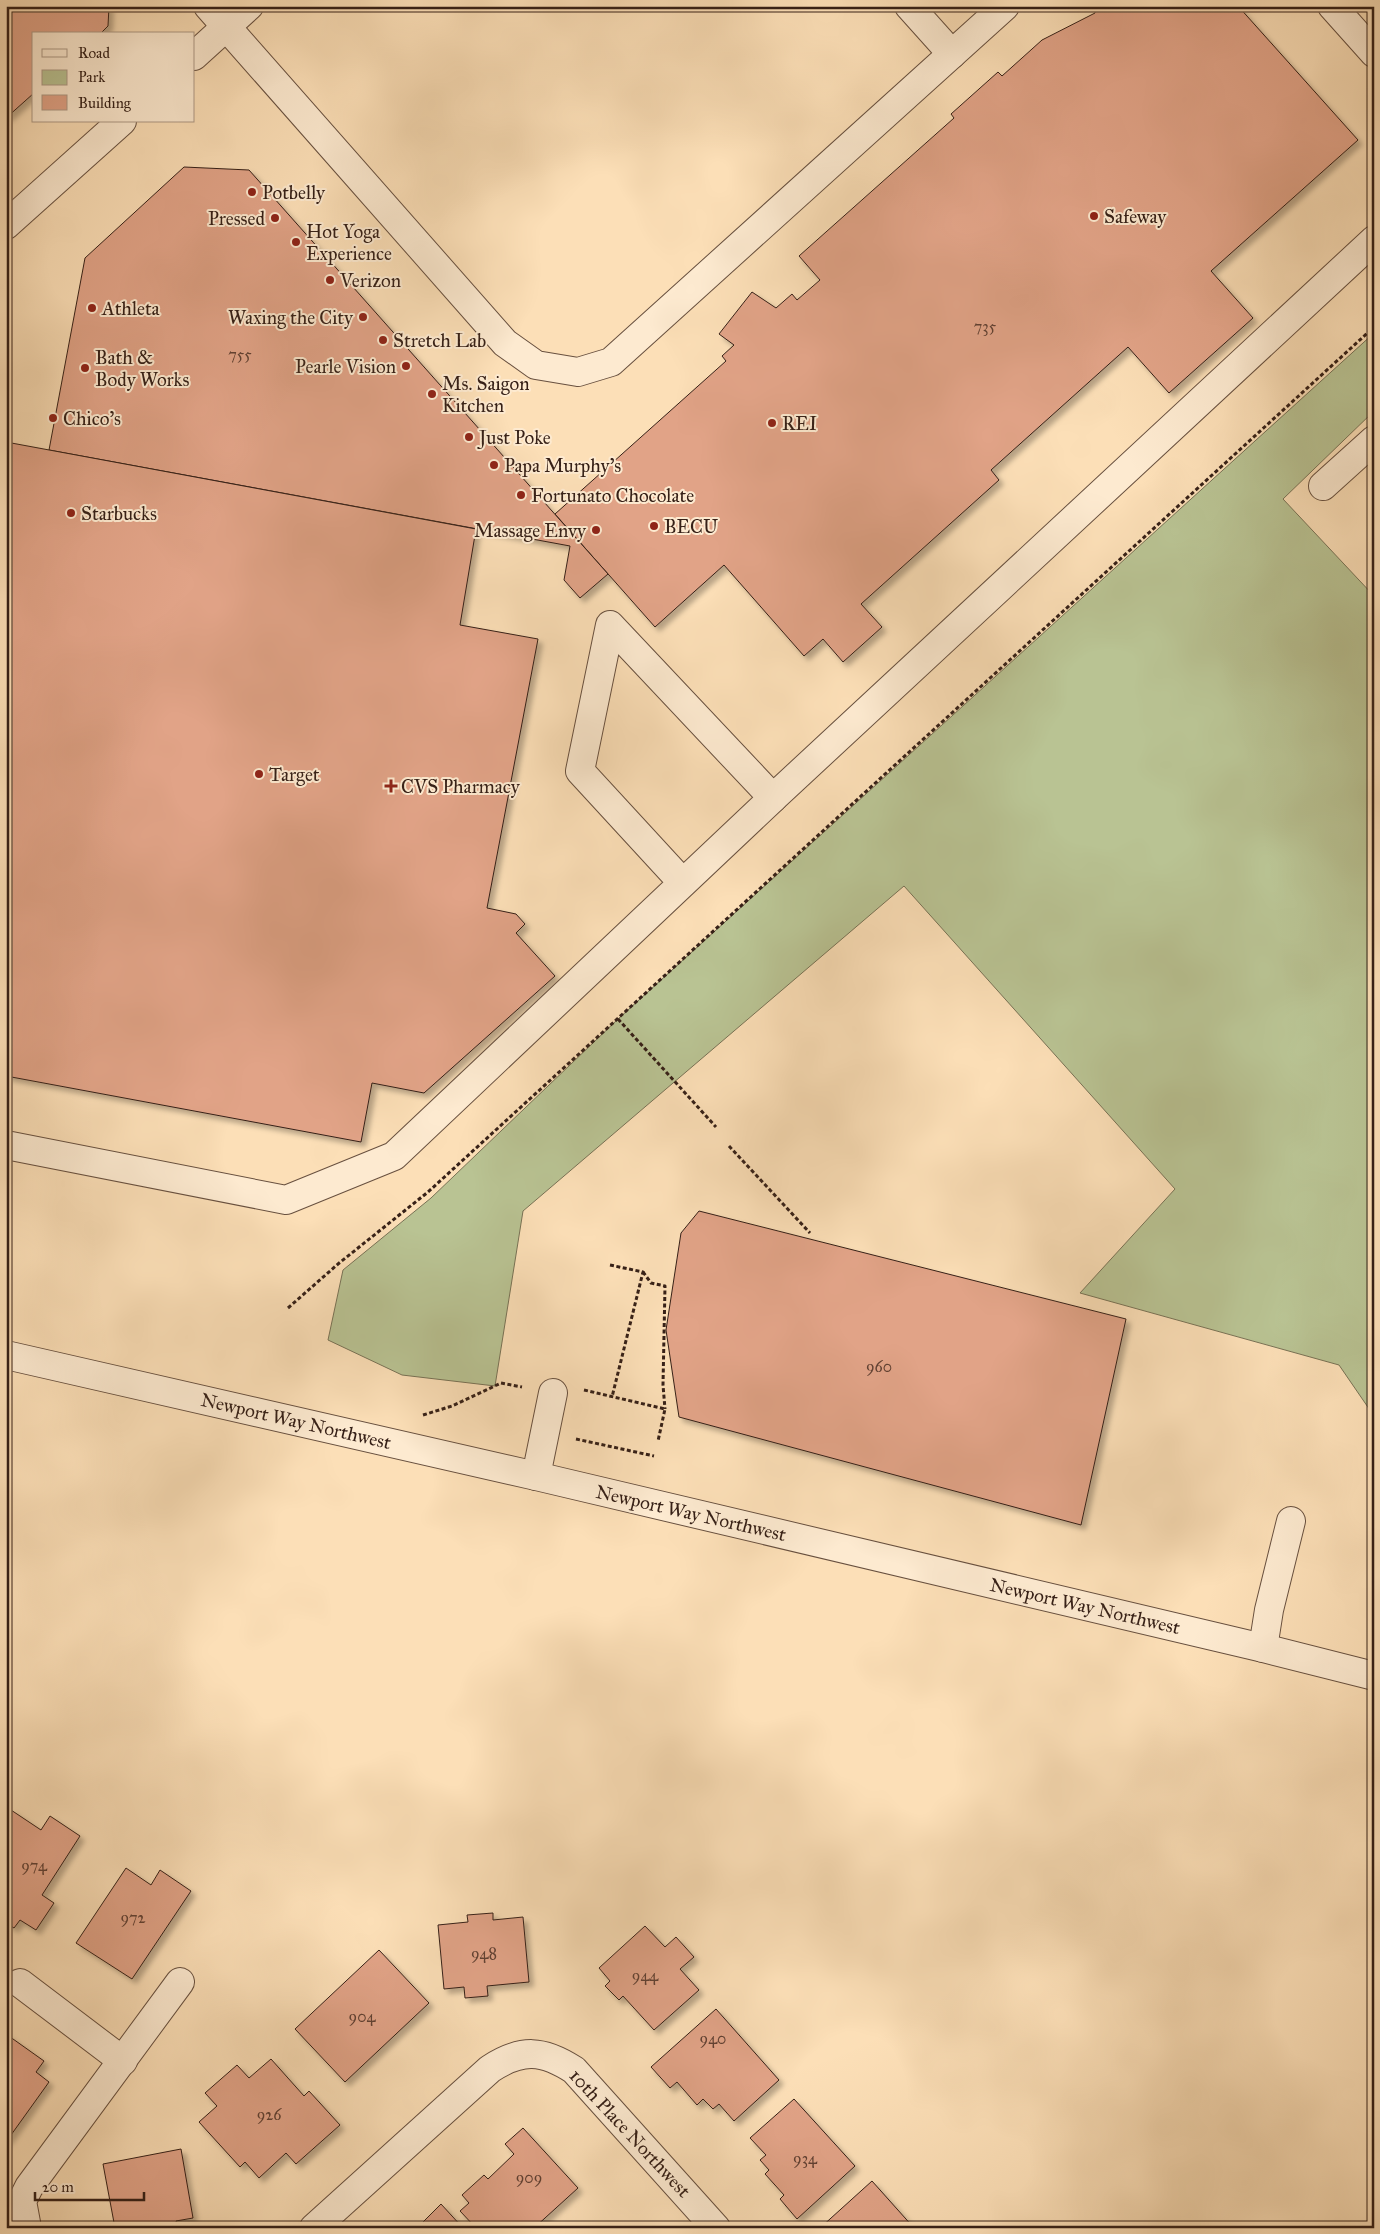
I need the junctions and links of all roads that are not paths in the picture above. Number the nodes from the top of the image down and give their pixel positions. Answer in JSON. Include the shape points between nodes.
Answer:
{"nodes":[{"id":1,"x":208,"y":6,"type":"edge"},
{"id":2,"x":249,"y":6,"type":"edge"},
{"id":3,"x":909,"y":6,"type":"edge"},
{"id":4,"x":1005,"y":6,"type":"edge"},
{"id":5,"x":1332,"y":6,"type":"edge"},
{"id":6,"x":227,"y":26,"type":"junction"},
{"id":7,"x":1374,"y":52,"type":"edge"},
{"id":8,"x":952,"y":54,"type":"junction"},
{"id":9,"x":195,"y":55,"type":"edge"},
{"id":10,"x":121,"y":122,"type":"edge"},
{"id":11,"x":6,"y":225,"type":"edge"},
{"id":12,"x":1374,"y":240,"type":"edge"},
{"id":13,"x":1374,"y":440,"type":"edge"},
{"id":14,"x":1323,"y":486,"type":"dead end"},
{"id":15,"x":774,"y":798,"type":"junction"},
{"id":16,"x":683,"y":883,"type":"junction"},
{"id":17,"x":6,"y":1145,"type":"edge"},
{"id":18,"x":6,"y":1355,"type":"edge"},
{"id":19,"x":553,"y":1393,"type":"dead end"},
{"id":20,"x":536,"y":1476,"type":"junction"},
{"id":21,"x":1291,"y":1521,"type":"dead end"},
{"id":22,"x":1263,"y":1648,"type":"junction"},
{"id":23,"x":1374,"y":1676,"type":"edge"},
{"id":24,"x":180,"y":1982,"type":"dead end"},
{"id":25,"x":20,"y":1983,"type":"dead end"},
{"id":26,"x":123,"y":2061,"type":"junction"},
{"id":27,"x":27,"y":2228,"type":"edge"},
{"id":28,"x":314,"y":2228,"type":"edge"},
{"id":29,"x":716,"y":2228,"type":"edge"}],
"edges":[{"from":1,"to":6,"type":"street"},
{"from":2,"to":6,"type":"street"},
{"from":3,"to":8,"type":"street"},
{"from":4,"to":8,"type":"street"},
{"from":5,"to":7,"type":"street"},
{"from":6,"to":8,"type":"street","via":[[505,343],[536,365],[578,372],[610,362]]},
{"from":6,"to":9,"type":"street"},
{"from":10,"to":11,"type":"street"},
{"from":12,"to":15,"type":"street"},
{"from":13,"to":14,"type":"street"},
{"from":15,"to":16,"type":"street"},
{"from":15,"to":16,"type":"street","via":[[610,625],[580,771]]},
{"from":16,"to":17,"type":"street","via":[[394,1156],[286,1200]]},
{"from":18,"to":20,"type":"street","name":"Newport Way Northwest"},
{"from":19,"to":20,"type":"street"},
{"from":20,"to":22,"type":"street","name":"Newport Way Northwest"},
{"from":21,"to":22,"type":"street"},
{"from":22,"to":23,"type":"street","name":"Newport Way Northwest"},
{"from":24,"to":26,"type":"street"},
{"from":25,"to":26,"type":"street"},
{"from":26,"to":27,"type":"street","via":[[29,2188],[22,2201]]},
{"from":28,"to":29,"type":"street","name":"10th Place Northwest","via":[[478,2078],[504,2060],[541,2054],[574,2070]]}]}
